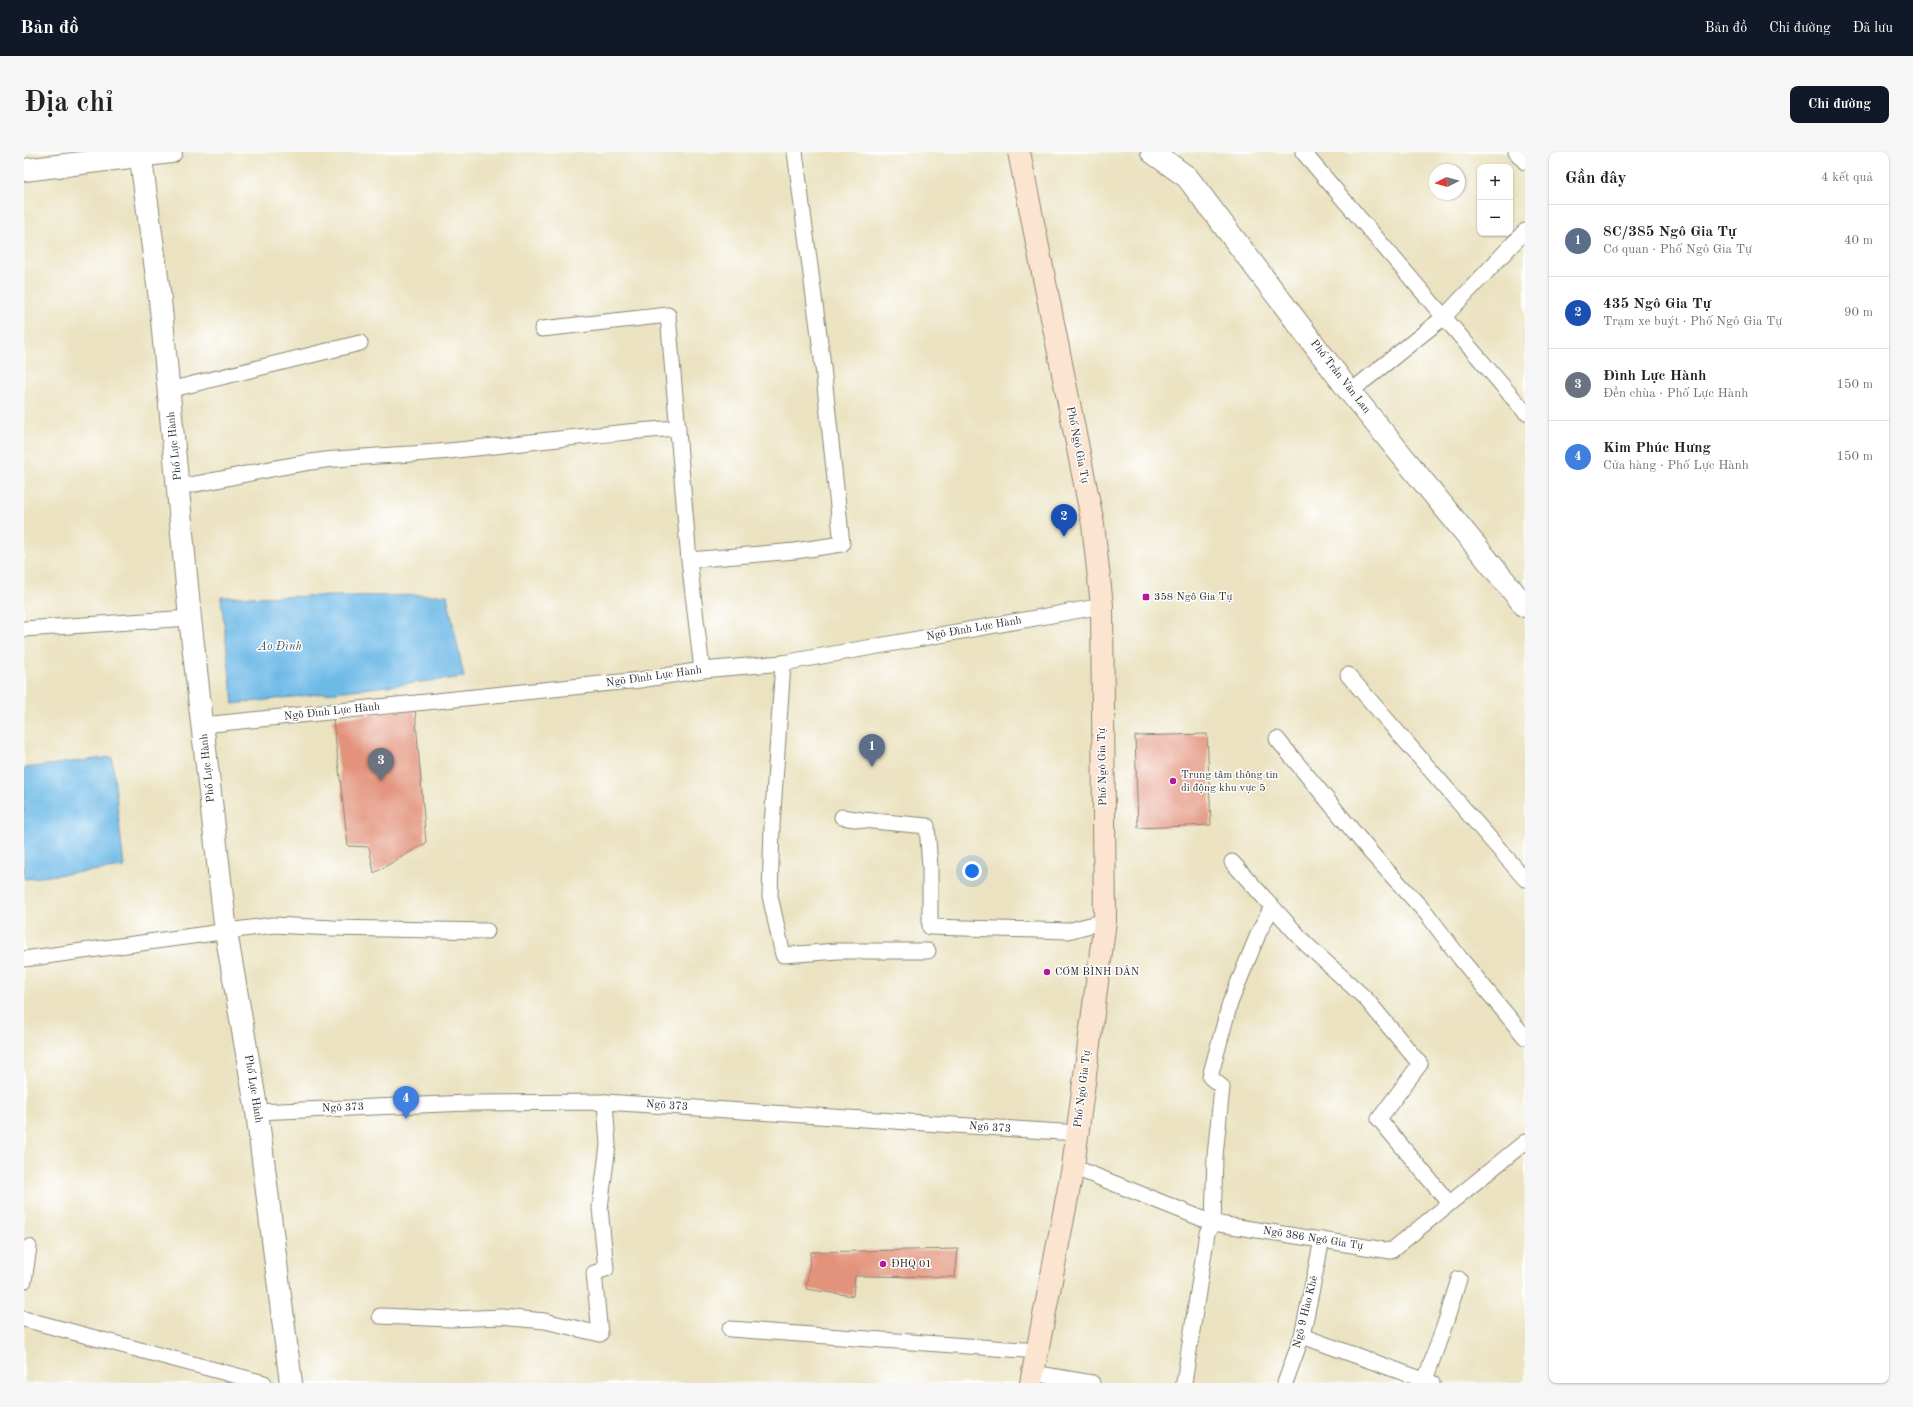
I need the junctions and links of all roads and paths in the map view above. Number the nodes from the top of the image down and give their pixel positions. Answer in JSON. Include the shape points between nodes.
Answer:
{"nodes":[{"id":1,"x":171,"y":152,"type":"edge"},
{"id":2,"x":795,"y":152,"type":"edge"},
{"id":3,"x":1020,"y":152,"type":"edge"},
{"id":4,"x":1152,"y":152,"type":"edge"},
{"id":5,"x":1303,"y":152,"type":"edge"},
{"id":6,"x":1516,"y":152,"type":"edge"},
{"id":7,"x":141,"y":154,"type":"edge"},
{"id":8,"x":1525,"y":162,"type":"edge"},
{"id":9,"x":24,"y":170,"type":"edge"},
{"id":10,"x":1525,"y":231,"type":"edge"},
{"id":11,"x":1444,"y":317,"type":"junction"},
{"id":12,"x":542,"y":329,"type":"dead end"},
{"id":13,"x":360,"y":343,"type":"dead end"},
{"id":14,"x":169,"y":390,"type":"junction"},
{"id":15,"x":1350,"y":392,"type":"junction"},
{"id":16,"x":1525,"y":412,"type":"edge"},
{"id":17,"x":678,"y":428,"type":"junction"},
{"id":18,"x":179,"y":487,"type":"junction"},
{"id":19,"x":689,"y":560,"type":"junction"},
{"id":20,"x":1102,"y":606,"type":"junction"},
{"id":21,"x":1525,"y":606,"type":"edge"},
{"id":22,"x":190,"y":618,"type":"junction"},
{"id":23,"x":24,"y":629,"type":"edge"},
{"id":24,"x":783,"y":663,"type":"junction"},
{"id":25,"x":702,"y":670,"type":"junction"},
{"id":26,"x":1348,"y":675,"type":"dead end"},
{"id":27,"x":203,"y":725,"type":"junction"},
{"id":28,"x":1277,"y":739,"type":"dead end"},
{"id":29,"x":842,"y":817,"type":"dead end"},
{"id":30,"x":1232,"y":862,"type":"dead end"},
{"id":31,"x":1525,"y":879,"type":"edge"},
{"id":32,"x":1272,"y":907,"type":"junction"},
{"id":33,"x":1105,"y":921,"type":"junction"},
{"id":34,"x":487,"y":930,"type":"dead end"},
{"id":35,"x":226,"y":932,"type":"junction"},
{"id":36,"x":928,"y":951,"type":"dead end"},
{"id":37,"x":24,"y":959,"type":"edge"},
{"id":38,"x":1525,"y":1037,"type":"edge"},
{"id":39,"x":605,"y":1102,"type":"junction"},
{"id":40,"x":257,"y":1112,"type":"junction"},
{"id":41,"x":1077,"y":1134,"type":"junction"},
{"id":42,"x":1525,"y":1142,"type":"edge"},
{"id":43,"x":1073,"y":1167,"type":"junction"},
{"id":44,"x":1449,"y":1203,"type":"junction"},
{"id":45,"x":1214,"y":1223,"type":"junction"},
{"id":46,"x":1322,"y":1240,"type":"junction"},
{"id":47,"x":29,"y":1246,"type":"dead end"},
{"id":48,"x":1459,"y":1279,"type":"dead end"},
{"id":49,"x":24,"y":1281,"type":"edge"},
{"id":50,"x":380,"y":1316,"type":"dead end"},
{"id":51,"x":24,"y":1319,"type":"edge"},
{"id":52,"x":730,"y":1329,"type":"dead end"},
{"id":53,"x":1302,"y":1336,"type":"junction"},
{"id":54,"x":1038,"y":1351,"type":"junction"},
{"id":55,"x":1032,"y":1378,"type":"edge"},
{"id":56,"x":1427,"y":1382,"type":"edge"},
{"id":57,"x":264,"y":1383,"type":"edge"},
{"id":58,"x":291,"y":1383,"type":"edge"},
{"id":59,"x":1092,"y":1383,"type":"edge"},
{"id":60,"x":1184,"y":1383,"type":"edge"},
{"id":61,"x":1286,"y":1383,"type":"edge"}],
"edges":[{"from":1,"to":7,"type":"street"},
{"from":2,"to":19,"type":"lane","via":[[822,358],[842,544],[795,551]]},
{"from":3,"to":20,"type":"main road","name":"Phố Ngô Gia Tự","via":[[1093,524]]},
{"from":4,"to":15,"type":"street","name":"Phố Trần Văn Lan","via":[[1187,177]]},
{"from":5,"to":11,"type":"lane"},
{"from":6,"to":8,"type":"lane"},
{"from":7,"to":9,"type":"street"},
{"from":7,"to":14,"type":"street","name":"Phố Lực Hành"},
{"from":10,"to":11,"type":"lane"},
{"from":11,"to":15,"type":"lane"},
{"from":11,"to":16,"type":"lane"},
{"from":12,"to":17,"type":"lane","via":[[668,315]]},
{"from":13,"to":14,"type":"lane"},
{"from":14,"to":18,"type":"street","name":"Phố Lực Hành"},
{"from":15,"to":21,"type":"street","name":"Phố Trần Văn Lan"},
{"from":17,"to":18,"type":"lane","via":[[326,460]]},
{"from":17,"to":19,"type":"lane"},
{"from":18,"to":22,"type":"street","name":"Phố Lực Hành"},
{"from":19,"to":25,"type":"lane"},
{"from":20,"to":24,"type":"lane","name":"Ngõ Đình Lực Hành"},
{"from":20,"to":33,"type":"main road","name":"Phố Ngô Gia Tự"},
{"from":22,"to":23,"type":"lane"},
{"from":22,"to":27,"type":"street","name":"Phố Lực Hành"},
{"from":24,"to":25,"type":"lane","name":"Ngõ Đình Lực Hành"},
{"from":24,"to":36,"type":"lane","via":[[770,896],[783,955],[838,951]]},
{"from":25,"to":27,"type":"lane","name":"Ngõ Đình Lực Hành","via":[[640,680]]},
{"from":26,"to":31,"type":"lane"},
{"from":27,"to":35,"type":"street","name":"Phố Lực Hành"},
{"from":28,"to":38,"type":"lane","via":[[1372,854],[1427,914]]},
{"from":29,"to":33,"type":"lane","via":[[927,826],[930,927],[1068,931]]},
{"from":30,"to":32,"type":"lane"},
{"from":32,"to":44,"type":"lane","via":[[1306,944],[1366,999],[1420,1064],[1379,1119]]},
{"from":32,"to":45,"type":"lane","via":[[1230,1003],[1210,1077],[1222,1087],[1215,1156]]},
{"from":33,"to":41,"type":"main road","name":"Phố Ngô Gia Tự"},
{"from":34,"to":35,"type":"lane","via":[[273,926]]},
{"from":35,"to":37,"type":"lane"},
{"from":35,"to":40,"type":"street","name":"Phố Lực Hành"},
{"from":39,"to":40,"type":"lane","name":"Ngõ 373","via":[[468,1103]]},
{"from":39,"to":41,"type":"lane","name":"Ngõ 373"},
{"from":39,"to":50,"type":"lane","via":[[608,1145],[600,1208],[606,1269],[594,1273],[600,1334],[545,1321],[502,1317],[451,1319]]},
{"from":40,"to":58,"type":"street","name":"Phố Lực Hành"},
{"from":41,"to":43,"type":"main road","name":"Phố Ngô Gia Tự"},
{"from":42,"to":44,"type":"lane","name":"Ngõ 386 Ngô Gia Tự"},
{"from":43,"to":45,"type":"lane","name":"Ngõ 386 Ngô Gia Tự"},
{"from":43,"to":54,"type":"main road","name":"Phố Ngô Gia Tự"},
{"from":44,"to":46,"type":"lane","name":"Ngõ 386 Ngô Gia Tự","via":[[1391,1251]]},
{"from":45,"to":46,"type":"lane","name":"Ngõ 386 Ngô Gia Tự"},
{"from":45,"to":60,"type":"lane","via":[[1207,1233]]},
{"from":46,"to":53,"type":"lane","name":"Ngõ 9 Hào Khê"},
{"from":47,"to":49,"type":"lane"},
{"from":48,"to":56,"type":"lane"},
{"from":51,"to":57,"type":"lane"},
{"from":52,"to":54,"type":"lane"},
{"from":53,"to":56,"type":"lane"},
{"from":53,"to":61,"type":"lane","name":"Ngõ 9 Hào Khê"},
{"from":54,"to":55,"type":"main road","name":"Phố Ngô Gia Tự"},
{"from":55,"to":59,"type":"lane"}]}
